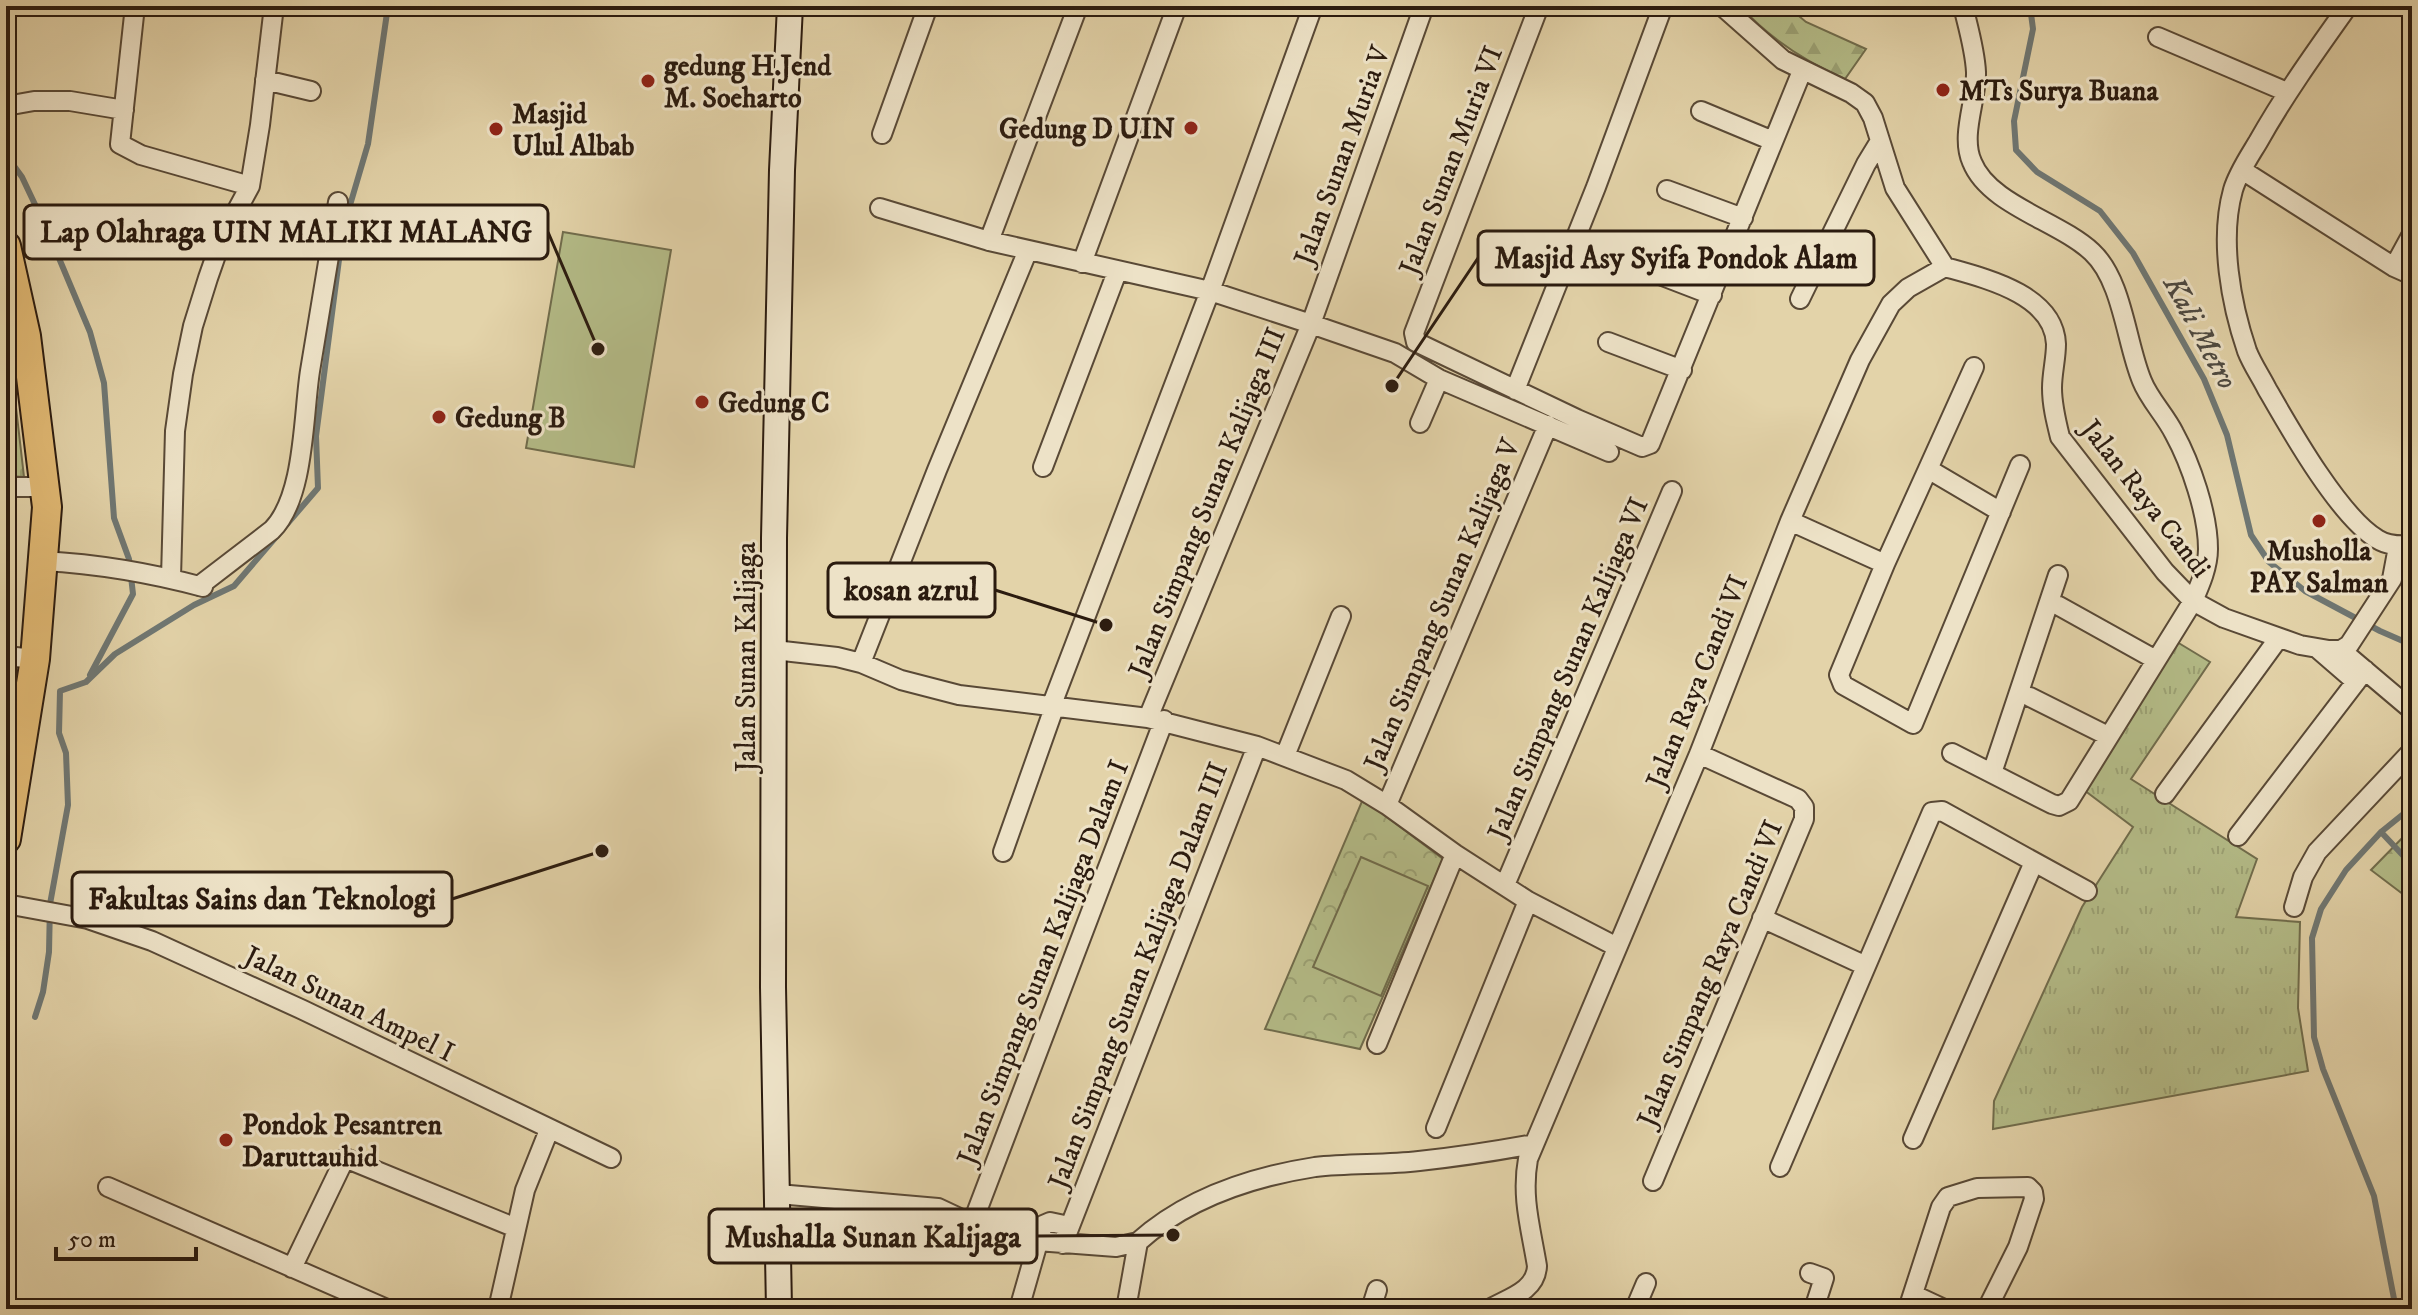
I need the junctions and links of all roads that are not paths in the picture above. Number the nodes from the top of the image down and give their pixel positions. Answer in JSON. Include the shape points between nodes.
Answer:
{"nodes":[{"id":1,"x":135,"y":6,"type":"edge"},
{"id":2,"x":274,"y":6,"type":"edge"},
{"id":3,"x":790,"y":6,"type":"edge"},
{"id":4,"x":928,"y":6,"type":"edge"},
{"id":5,"x":1078,"y":6,"type":"edge"},
{"id":6,"x":1177,"y":6,"type":"edge"},
{"id":7,"x":1313,"y":6,"type":"edge"},
{"id":8,"x":1424,"y":6,"type":"edge"},
{"id":9,"x":1539,"y":6,"type":"edge"},
{"id":10,"x":1663,"y":6,"type":"edge"},
{"id":11,"x":1722,"y":6,"type":"edge"},
{"id":12,"x":1963,"y":6,"type":"edge"},
{"id":13,"x":2348,"y":6,"type":"edge"},
{"id":14,"x":2158,"y":37,"type":"dead end"},
{"id":15,"x":1802,"y":71,"type":"junction"},
{"id":16,"x":265,"y":80,"type":"junction"},
{"id":17,"x":311,"y":91,"type":"dead end"},
{"id":18,"x":2287,"y":92,"type":"junction"},
{"id":19,"x":6,"y":106,"type":"edge"},
{"id":20,"x":124,"y":110,"type":"junction"},
{"id":21,"x":1701,"y":111,"type":"dead end"},
{"id":22,"x":882,"y":134,"type":"dead end"},
{"id":23,"x":1773,"y":141,"type":"junction"},
{"id":24,"x":1880,"y":141,"type":"junction"},
{"id":25,"x":2242,"y":170,"type":"junction"},
{"id":26,"x":250,"y":186,"type":"junction"},
{"id":27,"x":1667,"y":190,"type":"dead end"},
{"id":28,"x":338,"y":202,"type":"dead end"},
{"id":29,"x":880,"y":208,"type":"dead end"},
{"id":30,"x":1743,"y":218,"type":"junction"},
{"id":31,"x":2412,"y":234,"type":"edge"},
{"id":32,"x":989,"y":241,"type":"junction"},
{"id":33,"x":6,"y":246,"type":"edge"},
{"id":34,"x":1028,"y":250,"type":"junction"},
{"id":35,"x":1082,"y":263,"type":"junction"},
{"id":36,"x":1634,"y":265,"type":"dead end"},
{"id":37,"x":1945,"y":267,"type":"junction"},
{"id":38,"x":2394,"y":267,"type":"junction"},
{"id":39,"x":1117,"y":272,"type":"junction"},
{"id":40,"x":2412,"y":275,"type":"edge"},
{"id":41,"x":1210,"y":291,"type":"junction"},
{"id":42,"x":1712,"y":295,"type":"junction"},
{"id":43,"x":1800,"y":299,"type":"dead end"},
{"id":44,"x":1311,"y":324,"type":"junction"},
{"id":45,"x":1608,"y":342,"type":"dead end"},
{"id":46,"x":1974,"y":367,"type":"dead end"},
{"id":47,"x":1682,"y":370,"type":"junction"},
{"id":48,"x":1439,"y":379,"type":"junction"},
{"id":49,"x":1515,"y":390,"type":"junction"},
{"id":50,"x":1420,"y":423,"type":"dead end"},
{"id":51,"x":1548,"y":425,"type":"junction"},
{"id":52,"x":1609,"y":452,"type":"dead end"},
{"id":53,"x":2020,"y":465,"type":"dead end"},
{"id":54,"x":1043,"y":467,"type":"dead end"},
{"id":55,"x":1928,"y":469,"type":"junction"},
{"id":56,"x":6,"y":487,"type":"edge"},
{"id":57,"x":46,"y":487,"type":"junction"},
{"id":58,"x":1672,"y":491,"type":"dead end"},
{"id":59,"x":2001,"y":512,"type":"junction"},
{"id":60,"x":1790,"y":521,"type":"junction"},
{"id":61,"x":2405,"y":546,"type":"edge"},
{"id":62,"x":43,"y":561,"type":"junction"},
{"id":63,"x":1885,"y":564,"type":"junction"},
{"id":64,"x":2058,"y":575,"type":"dead end"},
{"id":65,"x":161,"y":577,"type":"junction"},
{"id":66,"x":2193,"y":601,"type":"junction"},
{"id":67,"x":2059,"y":606,"type":"dead end"},
{"id":68,"x":1341,"y":616,"type":"dead end"},
{"id":69,"x":2278,"y":639,"type":"junction"},
{"id":70,"x":2345,"y":647,"type":"junction"},
{"id":71,"x":774,"y":650,"type":"junction"},
{"id":72,"x":2319,"y":650,"type":"junction"},
{"id":73,"x":6,"y":656,"type":"edge"},
{"id":74,"x":35,"y":659,"type":"junction"},
{"id":75,"x":862,"y":659,"type":"junction"},
{"id":76,"x":2156,"y":660,"type":"junction"},
{"id":77,"x":2360,"y":676,"type":"junction"},
{"id":78,"x":2030,"y":697,"type":"dead end"},
{"id":79,"x":1052,"y":707,"type":"junction"},
{"id":80,"x":2412,"y":710,"type":"edge"},
{"id":81,"x":1155,"y":713,"type":"junction"},
{"id":82,"x":2108,"y":736,"type":"junction"},
{"id":83,"x":1257,"y":746,"type":"junction"},
{"id":84,"x":2412,"y":751,"type":"edge"},
{"id":85,"x":1952,"y":753,"type":"dead end"},
{"id":86,"x":1699,"y":754,"type":"junction"},
{"id":87,"x":1285,"y":756,"type":"junction"},
{"id":88,"x":1992,"y":773,"type":"junction"},
{"id":89,"x":2165,"y":794,"type":"dead end"},
{"id":90,"x":1387,"y":805,"type":"junction"},
{"id":91,"x":2238,"y":836,"type":"dead end"},
{"id":92,"x":6,"y":839,"type":"edge"},
{"id":93,"x":1003,"y":852,"type":"dead end"},
{"id":94,"x":1455,"y":854,"type":"junction"},
{"id":95,"x":2034,"y":862,"type":"junction"},
{"id":96,"x":1505,"y":885,"type":"junction"},
{"id":97,"x":2087,"y":891,"type":"dead end"},
{"id":98,"x":1528,"y":901,"type":"junction"},
{"id":99,"x":6,"y":904,"type":"edge"},
{"id":100,"x":2294,"y":907,"type":"dead end"},
{"id":101,"x":1762,"y":918,"type":"junction"},
{"id":102,"x":1617,"y":947,"type":"junction"},
{"id":103,"x":1866,"y":966,"type":"junction"},
{"id":104,"x":1377,"y":1044,"type":"dead end"},
{"id":105,"x":1436,"y":1128,"type":"dead end"},
{"id":106,"x":549,"y":1130,"type":"junction"},
{"id":107,"x":1913,"y":1139,"type":"dead end"},
{"id":108,"x":1534,"y":1144,"type":"junction"},
{"id":109,"x":611,"y":1158,"type":"dead end"},
{"id":110,"x":1780,"y":1167,"type":"dead end"},
{"id":111,"x":1653,"y":1181,"type":"dead end"},
{"id":112,"x":108,"y":1187,"type":"dead end"},
{"id":113,"x":778,"y":1194,"type":"junction"},
{"id":114,"x":972,"y":1224,"type":"junction"},
{"id":115,"x":1069,"y":1226,"type":"junction"},
{"id":116,"x":516,"y":1228,"type":"junction"},
{"id":117,"x":1037,"y":1241,"type":"junction"},
{"id":118,"x":1138,"y":1242,"type":"junction"},
{"id":119,"x":1063,"y":1244,"type":"junction"},
{"id":120,"x":292,"y":1268,"type":"junction"},
{"id":121,"x":1810,"y":1273,"type":"dead end"},
{"id":122,"x":1646,"y":1283,"type":"dead end"},
{"id":123,"x":1377,"y":1290,"type":"dead end"},
{"id":124,"x":1911,"y":1302,"type":"edge"},
{"id":125,"x":387,"y":1309,"type":"edge"},
{"id":126,"x":498,"y":1309,"type":"edge"},
{"id":127,"x":779,"y":1309,"type":"edge"},
{"id":128,"x":1019,"y":1309,"type":"edge"},
{"id":129,"x":1126,"y":1309,"type":"edge"},
{"id":130,"x":1371,"y":1309,"type":"edge"},
{"id":131,"x":1489,"y":1309,"type":"edge"},
{"id":132,"x":1635,"y":1309,"type":"edge"},
{"id":133,"x":1814,"y":1309,"type":"edge"},
{"id":134,"x":1944,"y":1309,"type":"edge"},
{"id":135,"x":1987,"y":1309,"type":"edge"}],
"edges":[{"from":1,"to":20,"type":"street"},
{"from":2,"to":16,"type":"street"},
{"from":3,"to":71,"type":"main road","name":"Jalan Sunan Kalijaga","via":[[781,185]]},
{"from":4,"to":22,"type":"street"},
{"from":5,"to":32,"type":"street"},
{"from":6,"to":35,"type":"street"},
{"from":7,"to":41,"type":"street"},
{"from":8,"to":44,"type":"street","name":"Jalan Sunan Muria V"},
{"from":9,"to":49,"type":"street","name":"Jalan Sunan Muria VI","via":[[1414,333],[1424,347]]},
{"from":10,"to":49,"type":"street"},
{"from":11,"to":15,"type":"street"},
{"from":12,"to":66,"type":"street","via":[[1976,71],[1968,135],[1971,161],[1985,181],[2072,235],[2106,271],[2142,382],[2175,434],[2205,520],[2208,551]]},
{"from":13,"to":18,"type":"street"},
{"from":14,"to":18,"type":"street"},
{"from":15,"to":23,"type":"street"},
{"from":15,"to":24,"type":"street","via":[[1865,103]]},
{"from":16,"to":17,"type":"street"},
{"from":16,"to":26,"type":"street"},
{"from":18,"to":25,"type":"street"},
{"from":19,"to":20,"type":"street","via":[[70,101]]},
{"from":20,"to":26,"type":"street","via":[[124,148]]},
{"from":21,"to":23,"type":"street"},
{"from":23,"to":30,"type":"street"},
{"from":24,"to":37,"type":"street","via":[[1895,188]]},
{"from":24,"to":43,"type":"street"},
{"from":25,"to":38,"type":"street"},
{"from":25,"to":61,"type":"street","via":[[2230,208],[2227,247],[2248,353],[2290,430],[2359,525],[2379,541]]},
{"from":26,"to":65,"type":"street","via":[[222,238],[193,326],[175,431]]},
{"from":27,"to":30,"type":"street"},
{"from":28,"to":65,"type":"street","via":[[298,465],[277,524],[201,587]]},
{"from":29,"to":32,"type":"street"},
{"from":30,"to":42,"type":"street"},
{"from":31,"to":38,"type":"street"},
{"from":32,"to":34,"type":"street"},
{"from":33,"to":57,"type":"main road","via":[[26,336]]},
{"from":34,"to":35,"type":"street"},
{"from":34,"to":75,"type":"street"},
{"from":35,"to":39,"type":"street"},
{"from":36,"to":42,"type":"street"},
{"from":37,"to":60,"type":"street","name":"Jalan Raya Candi VI","via":[[1908,288],[1883,315]]},
{"from":37,"to":66,"type":"street","name":"Jalan Raya Candi","via":[[2015,292],[2046,317],[2056,344],[2051,385],[2060,437]]},
{"from":38,"to":40,"type":"street"},
{"from":39,"to":41,"type":"street"},
{"from":39,"to":54,"type":"street"},
{"from":41,"to":44,"type":"street"},
{"from":41,"to":79,"type":"street"},
{"from":42,"to":47,"type":"street"},
{"from":44,"to":48,"type":"street","via":[[1395,353]]},
{"from":44,"to":81,"type":"street","name":"Jalan Simpang Sunan Kalijaga III"},
{"from":45,"to":47,"type":"street"},
{"from":46,"to":55,"type":"street"},
{"from":47,"to":49,"type":"street","via":[[1646,446]]},
{"from":48,"to":50,"type":"street"},
{"from":48,"to":51,"type":"street"},
{"from":51,"to":52,"type":"street"},
{"from":51,"to":90,"type":"street","name":"Jalan Simpang Sunan Kalijaga V"},
{"from":53,"to":59,"type":"street"},
{"from":55,"to":59,"type":"street"},
{"from":55,"to":63,"type":"street"},
{"from":56,"to":57,"type":"street"},
{"from":57,"to":62,"type":"main road"},
{"from":58,"to":96,"type":"street","name":"Jalan Simpang Sunan Kalijaga VI"},
{"from":59,"to":63,"type":"street","via":[[1913,724],[1840,681]]},
{"from":60,"to":63,"type":"street"},
{"from":60,"to":86,"type":"street","name":"Jalan Raya Candi VI"},
{"from":61,"to":70,"type":"street","via":[[2392,579]]},
{"from":62,"to":65,"type":"street"},
{"from":62,"to":74,"type":"main road"},
{"from":64,"to":88,"type":"street"},
{"from":66,"to":69,"type":"street","name":"Jalan Raya Candi"},
{"from":66,"to":76,"type":"street"},
{"from":67,"to":76,"type":"street"},
{"from":68,"to":87,"type":"street"},
{"from":69,"to":72,"type":"street","name":"Jalan Raya Candi"},
{"from":69,"to":89,"type":"street"},
{"from":70,"to":72,"type":"street","name":"Jalan Raya Candi"},
{"from":70,"to":77,"type":"street"},
{"from":71,"to":75,"type":"street"},
{"from":71,"to":113,"type":"main road","name":"Jalan Sunan Kalijaga"},
{"from":72,"to":77,"type":"street"},
{"from":73,"to":74,"type":"street"},
{"from":74,"to":92,"type":"main road"},
{"from":75,"to":79,"type":"street","via":[[901,680],[959,695]]},
{"from":76,"to":82,"type":"street"},
{"from":77,"to":80,"type":"street"},
{"from":77,"to":91,"type":"street"},
{"from":78,"to":82,"type":"street"},
{"from":79,"to":81,"type":"street"},
{"from":79,"to":93,"type":"street"},
{"from":81,"to":83,"type":"street"},
{"from":81,"to":114,"type":"street","name":"Jalan Simpang Sunan Kalijaga Dalam I"},
{"from":82,"to":88,"type":"street","via":[[2069,801],[2059,806]]},
{"from":83,"to":87,"type":"street"},
{"from":83,"to":115,"type":"street","name":"Jalan Simpang Sunan Kalijaga Dalam III"},
{"from":84,"to":100,"type":"street","via":[[2317,852]]},
{"from":85,"to":88,"type":"street"},
{"from":86,"to":101,"type":"street","name":"Jalan Simpang Raya Candi VI","via":[[1798,799],[1804,807],[1804,819]]},
{"from":86,"to":102,"type":"street","name":"Jalan Raya Candi VI"},
{"from":87,"to":90,"type":"street","via":[[1346,780]]},
{"from":90,"to":94,"type":"street"},
{"from":94,"to":96,"type":"street"},
{"from":94,"to":104,"type":"street"},
{"from":95,"to":97,"type":"street"},
{"from":95,"to":103,"type":"street","via":[[1942,811],[1932,812]]},
{"from":95,"to":107,"type":"street"},
{"from":96,"to":98,"type":"street"},
{"from":98,"to":102,"type":"street"},
{"from":98,"to":105,"type":"street"},
{"from":99,"to":106,"type":"street","name":"Jalan Sunan Ampel I","via":[[88,919],[152,941]]},
{"from":101,"to":103,"type":"street"},
{"from":101,"to":111,"type":"street","name":"Jalan Simpang Raya Candi VI"},
{"from":102,"to":108,"type":"street","name":"Jalan Raya Candi VI"},
{"from":103,"to":110,"type":"street"},
{"from":106,"to":109,"type":"street","name":"Jalan Sunan Ampel I"},
{"from":106,"to":116,"type":"street"},
{"from":108,"to":118,"type":"street","via":[[1268,1177],[1190,1204]]},
{"from":108,"to":131,"type":"street","name":"Jalan Raya Candi VI","via":[[1524,1189],[1537,1276],[1531,1286]]},
{"from":112,"to":120,"type":"street"},
{"from":113,"to":114,"type":"street","via":[[938,1208]]},
{"from":113,"to":127,"type":"main road","name":"Jalan Sunan Kalijaga"},
{"from":114,"to":117,"type":"street"},
{"from":115,"to":117,"type":"street","name":"Jalan Simpang Sunan Kalijaga Dalam III","via":[[1043,1225]]},
{"from":115,"to":119,"type":"street","name":"Jalan Simpang Sunan Kalijaga Dalam III"},
{"from":116,"to":120,"type":"street","via":[[348,1158],[342,1160]]},
{"from":116,"to":126,"type":"street"},
{"from":117,"to":119,"type":"street"},
{"from":117,"to":128,"type":"street"},
{"from":118,"to":119,"type":"street","via":[[1116,1247]]},
{"from":118,"to":129,"type":"street"},
{"from":120,"to":125,"type":"street"},
{"from":121,"to":133,"type":"street","via":[[1824,1278]]},
{"from":122,"to":132,"type":"street"},
{"from":123,"to":130,"type":"street"},
{"from":124,"to":134,"type":"street"},
{"from":124,"to":135,"type":"street","via":[[1948,1197],[1977,1188],[2028,1187],[2034,1199],[2018,1247]]}]}
